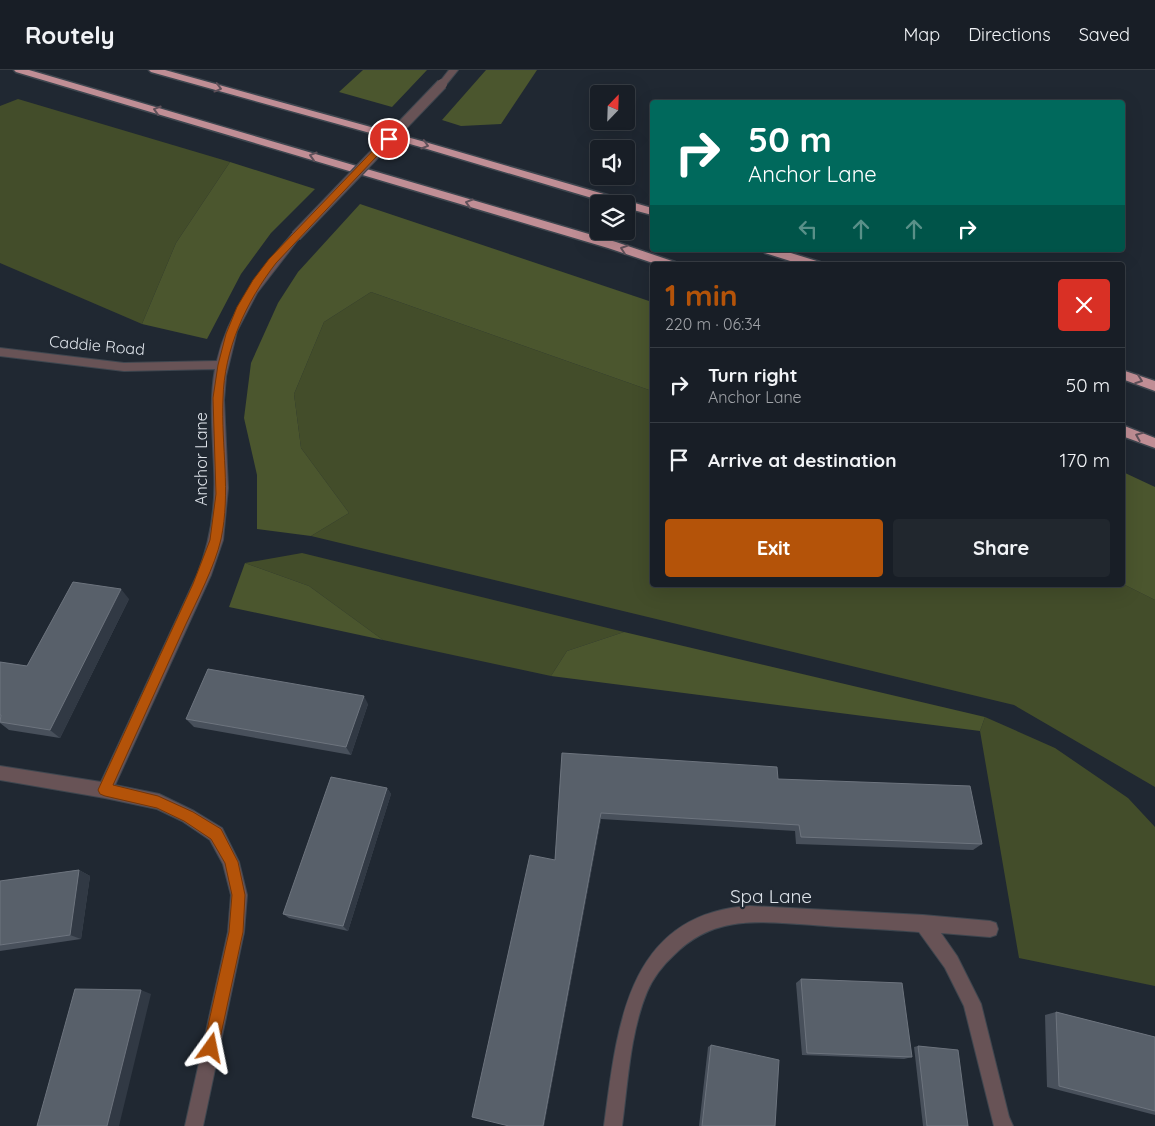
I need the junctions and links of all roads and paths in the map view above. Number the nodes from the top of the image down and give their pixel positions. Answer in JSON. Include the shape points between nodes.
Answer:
{"nodes":[{"id":1,"x":19,"y":70,"type":"edge"},
{"id":2,"x":154,"y":70,"type":"edge"},
{"id":3,"x":454,"y":70,"type":"edge"},
{"id":4,"x":595,"y":195,"type":"edge"},
{"id":5,"x":635,"y":207,"type":"edge"},
{"id":6,"x":650,"y":211,"type":"edge"},
{"id":7,"x":775,"y":252,"type":"edge"},
{"id":8,"x":662,"y":262,"type":"edge"},
{"id":9,"x":807,"y":262,"type":"edge"},
{"id":10,"x":0,"y":352,"type":"edge"},
{"id":11,"x":222,"y":365,"type":"junction"},
{"id":12,"x":1125,"y":375,"type":"edge"},
{"id":13,"x":1155,"y":386,"type":"edge"},
{"id":14,"x":1125,"y":431,"type":"edge"},
{"id":15,"x":1155,"y":443,"type":"edge"},
{"id":16,"x":0,"y":773,"type":"edge"},
{"id":17,"x":105,"y":790,"type":"junction"},
{"id":18,"x":923,"y":923,"type":"junction"},
{"id":19,"x":990,"y":928,"type":"dead end"},
{"id":20,"x":194,"y":1126,"type":"edge"},
{"id":21,"x":612,"y":1126,"type":"edge"},
{"id":22,"x":1004,"y":1126,"type":"edge"}],
"edges":[{"from":8,"to":1,"type":"highway","one_way":true},
{"from":2,"to":4,"type":"highway","one_way":true},
{"from":3,"to":11,"type":"street","name":"Anchor Lane","bridge":true,"via":[[296,236],[257,282],[242,307]]},
{"from":5,"to":6,"type":"highway"},
{"from":7,"to":9,"type":"highway"},
{"from":10,"to":11,"type":"street","name":"Caddie Road","via":[[124,367]]},
{"from":11,"to":17,"type":"street","name":"Anchor Lane","via":[[218,398],[221,494],[216,540]]},
{"from":12,"to":13,"type":"highway","one_way":true},
{"from":15,"to":14,"type":"highway","one_way":true},
{"from":16,"to":17,"type":"street"},
{"from":17,"to":20,"type":"street","via":[[158,802],[188,816],[216,834],[231,862],[238,895],[236,932]]},
{"from":18,"to":19,"type":"street","name":"Spa Lane"},
{"from":18,"to":21,"type":"street","name":"Spa Lane","via":[[754,914],[716,918],[689,932],[660,956],[642,984],[628,1022]]},
{"from":18,"to":22,"type":"street","via":[[951,962],[972,1004]]}]}
